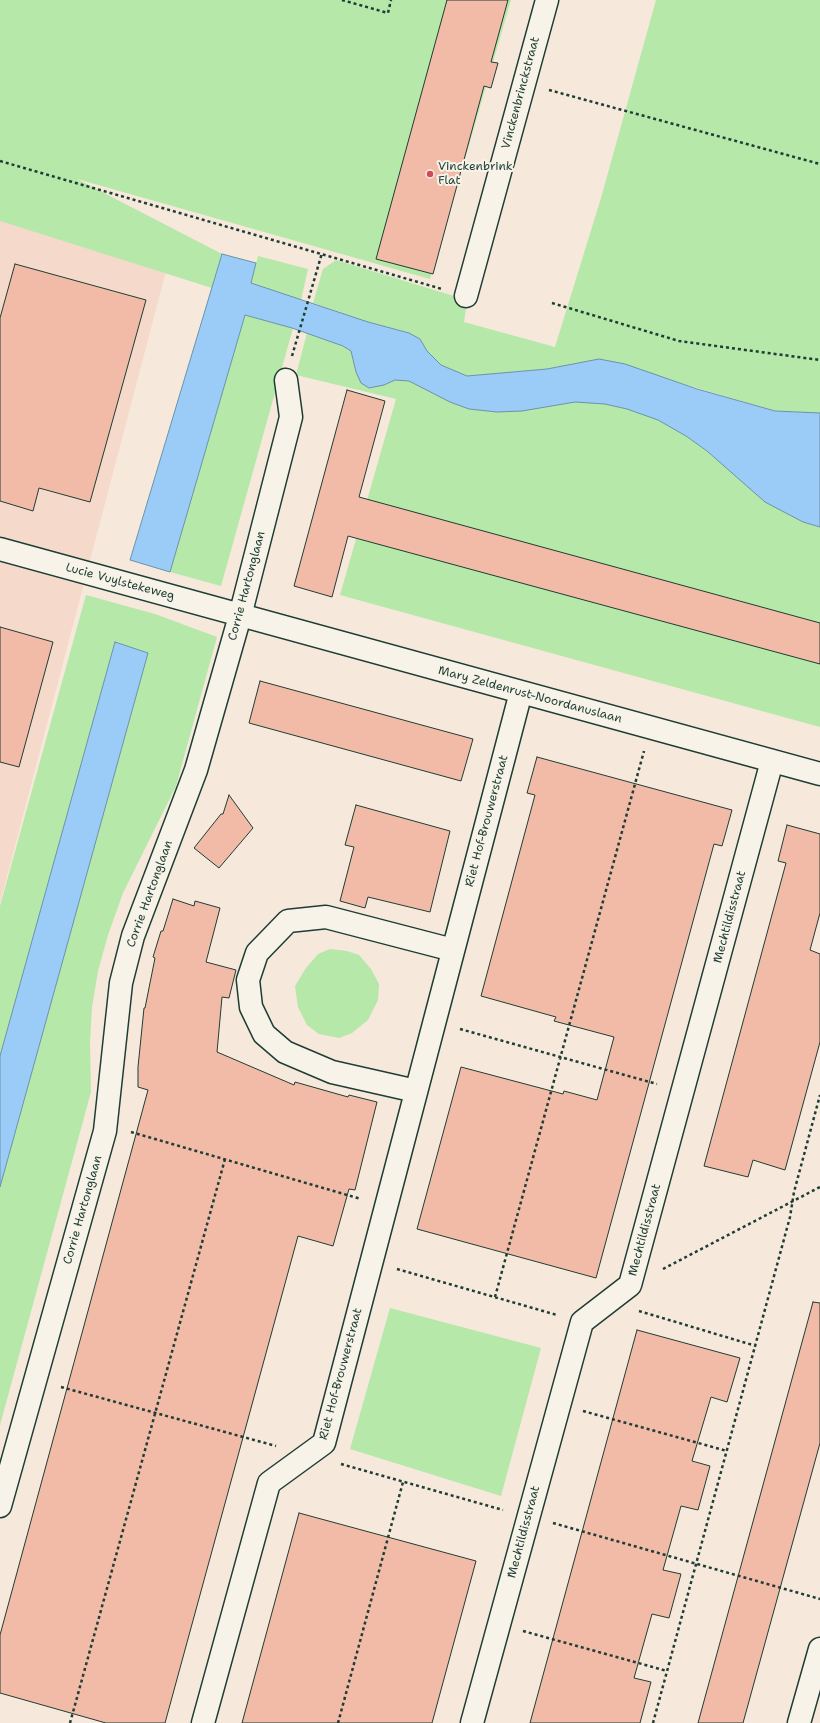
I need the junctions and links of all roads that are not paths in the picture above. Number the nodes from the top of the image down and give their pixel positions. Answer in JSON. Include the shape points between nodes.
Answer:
{"nodes":[{"id":1,"x":547,"y":0,"type":"edge"},
{"id":2,"x":466,"y":296,"type":"road end"},
{"id":3,"x":286,"y":380,"type":"dead end"},
{"id":4,"x":0,"y":549,"type":"edge"},
{"id":5,"x":240,"y":616,"type":"junction"},
{"id":6,"x":521,"y":692,"type":"junction"},
{"id":7,"x":772,"y":761,"type":"junction"},
{"id":8,"x":820,"y":774,"type":"edge"},
{"id":9,"x":453,"y":950,"type":"junction"},
{"id":10,"x":416,"y":1091,"type":"junction"},
{"id":11,"x":0,"y":1506,"type":"edge"},
{"id":12,"x":820,"y":1649,"type":"edge"},
{"id":13,"x":203,"y":1723,"type":"edge"},
{"id":14,"x":472,"y":1723,"type":"edge"},
{"id":15,"x":799,"y":1723,"type":"edge"}],
"edges":[{"from":1,"to":2,"type":"street","name":"Vinckenbrinckstraat"},
{"from":3,"to":5,"type":"street","name":"Corrie Hartonglaan","via":[[291,417]]},
{"from":4,"to":5,"type":"street","name":"Lucie Vuylstekeweg"},
{"from":5,"to":6,"type":"street","name":"Mary Zeldenrust-Noordanuslaan"},
{"from":5,"to":11,"type":"street","name":"Corrie Hartonglaan","via":[[196,770],[133,936],[121,983],[106,1124]]},
{"from":6,"to":7,"type":"street","name":"Mary Zeldenrust-Noordanuslaan"},
{"from":6,"to":9,"type":"street","name":"Riet Hof-Brouwerstraat"},
{"from":7,"to":8,"type":"street","name":"Mary Zeldenrust-Noordanuslaan"},
{"from":7,"to":14,"type":"street","name":"Mechtildisstraat","via":[[630,1285],[582,1322]]},
{"from":9,"to":10,"type":"street","name":"Riet Hof-Brouwerstraat"},
{"from":9,"to":10,"type":"street","via":[[326,917],[288,921],[257,953],[248,980],[251,1007],[264,1034],[285,1052],[332,1072]]},
{"from":10,"to":13,"type":"street","name":"Riet Hof-Brouwerstraat","via":[[324,1443],[269,1483]]},
{"from":12,"to":15,"type":"street"}]}
